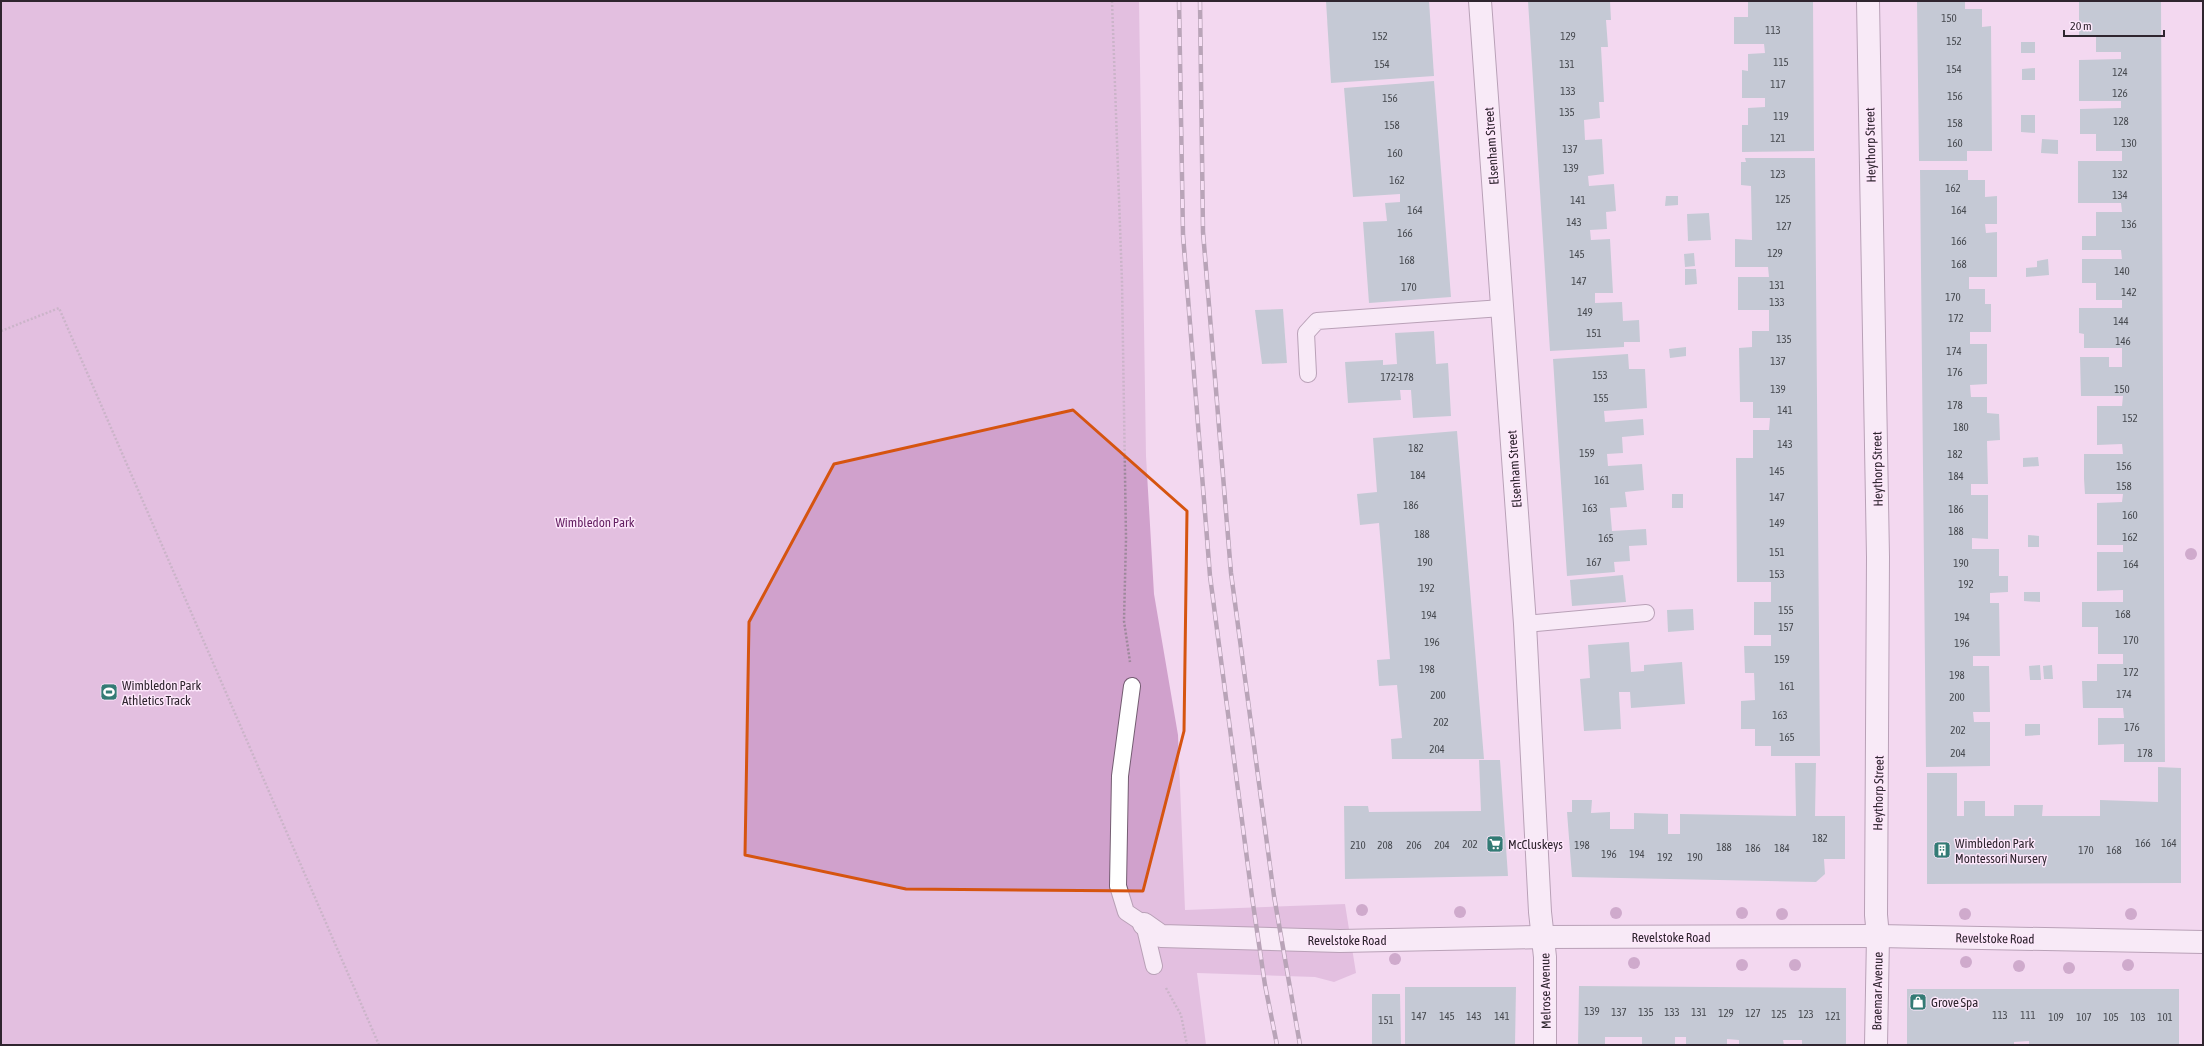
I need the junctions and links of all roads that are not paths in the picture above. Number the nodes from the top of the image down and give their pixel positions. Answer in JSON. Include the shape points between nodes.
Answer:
{"nodes":[{"id":1,"x":1480,"y":1,"type":"edge"},
{"id":2,"x":1868,"y":1,"type":"edge"},
{"id":3,"x":1502,"y":308,"type":"junction"},
{"id":4,"x":1308,"y":374,"type":"dead end"},
{"id":5,"x":1646,"y":613,"type":"dead end"},
{"id":6,"x":1525,"y":624,"type":"junction"},
{"id":7,"x":1132,"y":686,"type":"dead end"},
{"id":8,"x":1144,"y":924,"type":"junction"},
{"id":9,"x":1878,"y":936,"type":"junction"},
{"id":10,"x":1543,"y":937,"type":"junction"},
{"id":11,"x":2203,"y":942,"type":"edge"},
{"id":12,"x":1154,"y":966,"type":"road end"},
{"id":13,"x":1545,"y":1045,"type":"edge"},
{"id":14,"x":1876,"y":1045,"type":"edge"}],
"edges":[{"from":1,"to":3,"type":"street","name":"Elsenham Street"},
{"from":2,"to":9,"type":"street","name":"Heythorp Street","via":[[1878,557]]},
{"from":3,"to":4,"type":"lane","via":[[1317,321],[1306,333]]},
{"from":3,"to":6,"type":"street","name":"Elsenham Street"},
{"from":5,"to":6,"type":"lane"},
{"from":6,"to":10,"type":"street","name":"Elsenham Street"},
{"from":7,"to":8,"type":"lane","via":[[1120,776],[1118,886],[1126,912]]},
{"from":8,"to":10,"type":"street","name":"Revelstoke Road","via":[[1161,936],[1229,939],[1340,941]]},
{"from":8,"to":12,"type":"lane"},
{"from":9,"to":10,"type":"street","name":"Revelstoke Road"},
{"from":9,"to":11,"type":"street","name":"Revelstoke Road"},
{"from":9,"to":14,"type":"street","name":"Braemar Avenue"},
{"from":10,"to":13,"type":"street","name":"Melrose Avenue","via":[[1546,970]]}]}
